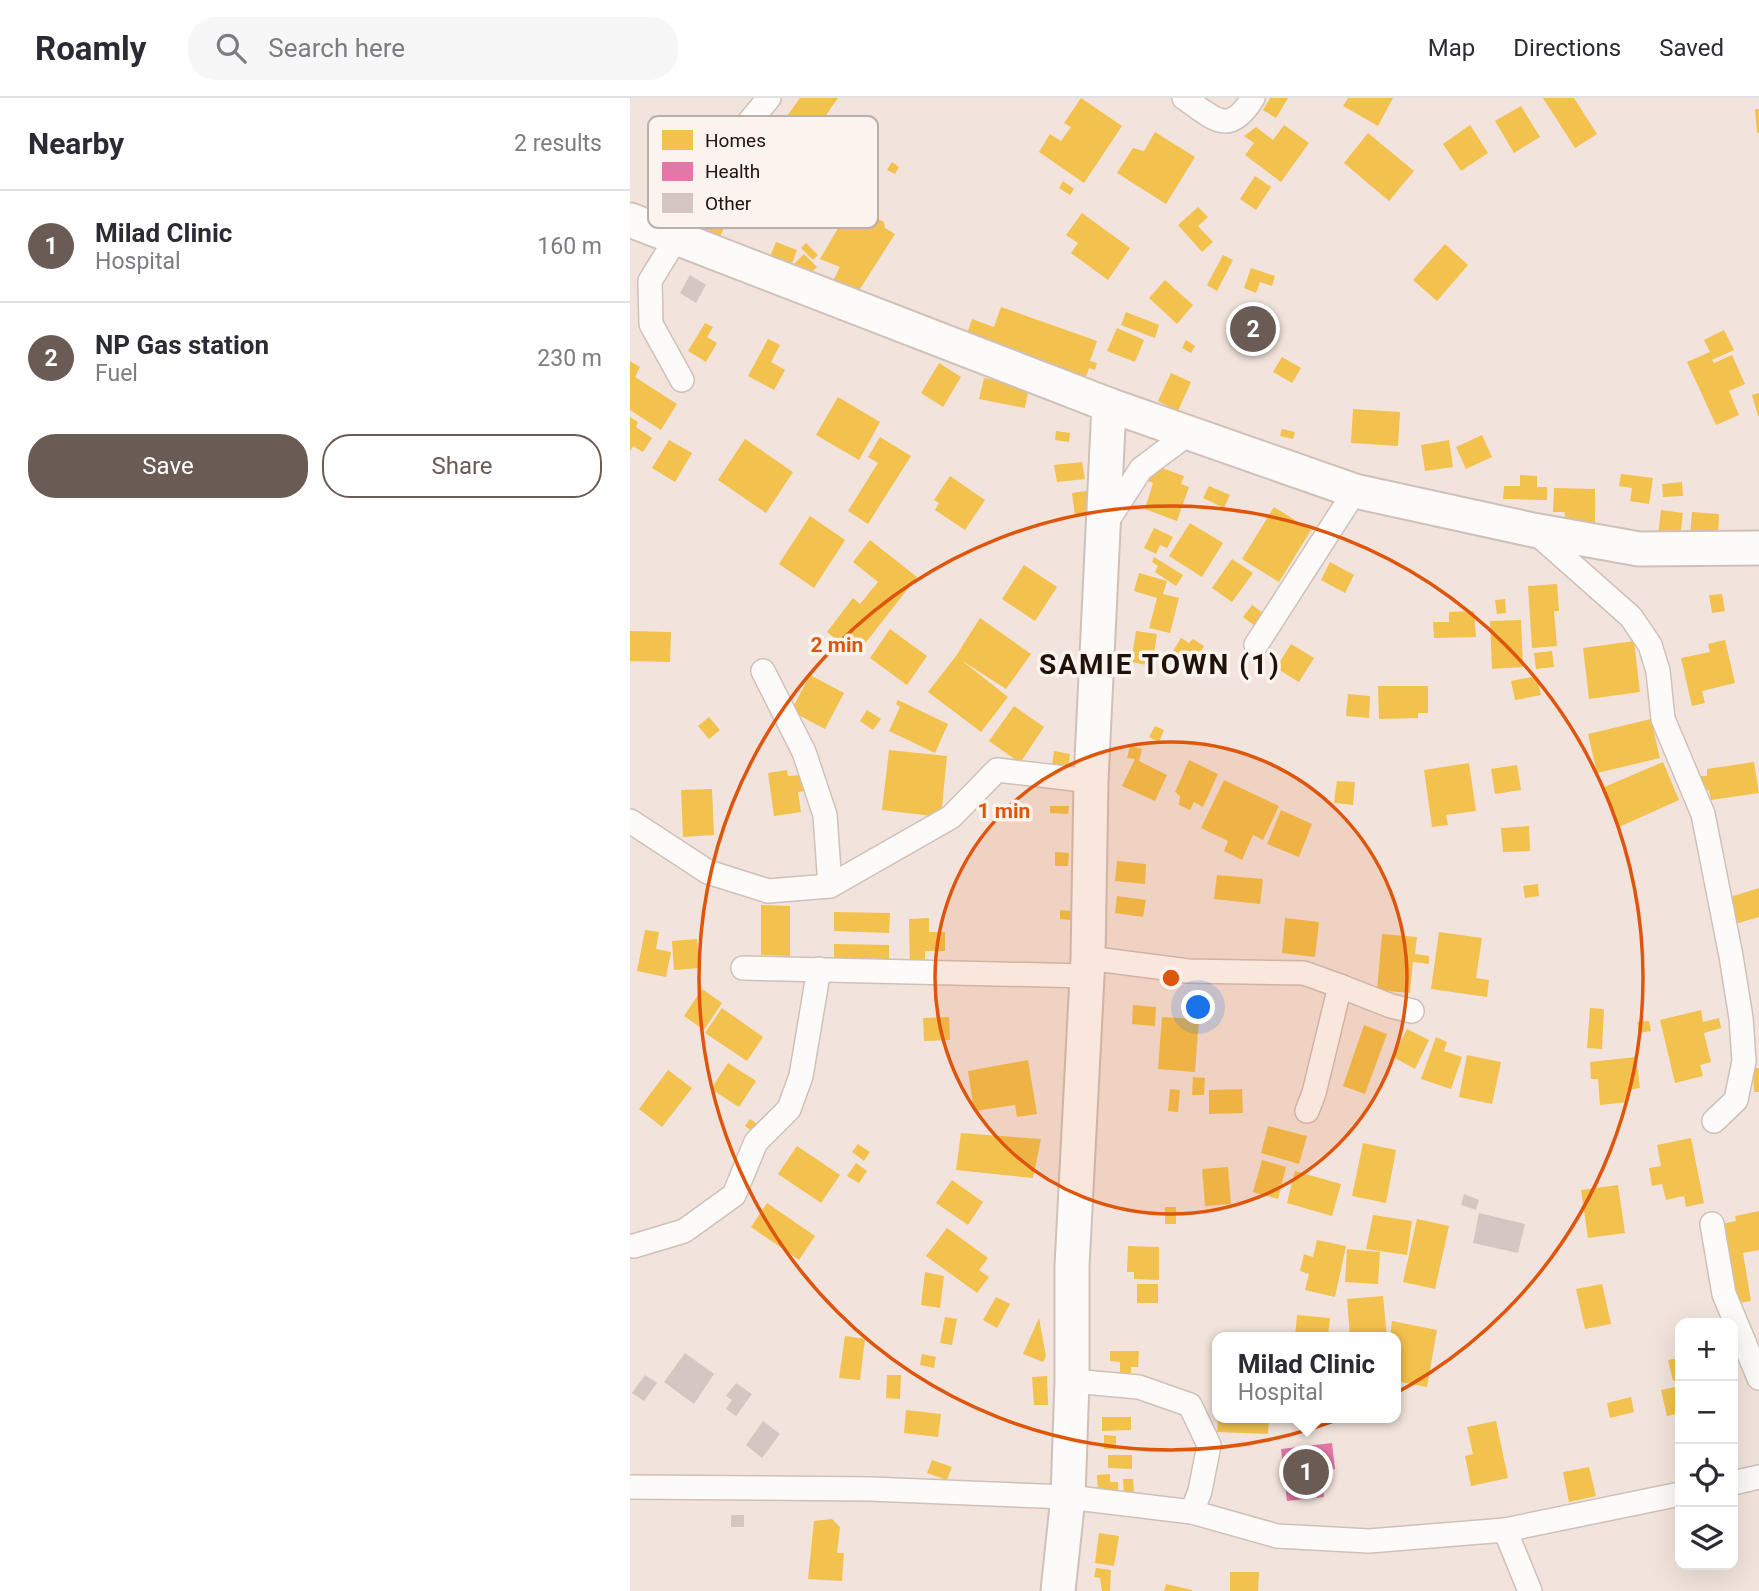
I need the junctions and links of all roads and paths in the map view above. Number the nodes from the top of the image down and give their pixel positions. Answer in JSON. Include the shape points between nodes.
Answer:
{"nodes":[{"id":1,"x":769,"y":98,"type":"edge"},
{"id":2,"x":1184,"y":98,"type":"edge"},
{"id":3,"x":1253,"y":98,"type":"edge"},
{"id":4,"x":754,"y":116,"type":"edge"},
{"id":5,"x":630,"y":220,"type":"edge"},
{"id":6,"x":648,"y":227,"type":"edge"},
{"id":7,"x":650,"y":228,"type":"edge"},
{"id":8,"x":682,"y":228,"type":"edge"},
{"id":9,"x":676,"y":238,"type":"junction"},
{"id":10,"x":682,"y":380,"type":"dead end"},
{"id":11,"x":1109,"y":405,"type":"junction"},
{"id":12,"x":1189,"y":433,"type":"junction"},
{"id":13,"x":1355,"y":491,"type":"junction"},
{"id":14,"x":1102,"y":529,"type":"junction"},
{"id":15,"x":1533,"y":530,"type":"junction"},
{"id":16,"x":1759,"y":548,"type":"edge"},
{"id":17,"x":1256,"y":645,"type":"dead end"},
{"id":18,"x":763,"y":671,"type":"dead end"},
{"id":19,"x":1091,"y":781,"type":"junction"},
{"id":20,"x":630,"y":821,"type":"edge"},
{"id":21,"x":830,"y":886,"type":"junction"},
{"id":22,"x":1087,"y":967,"type":"junction"},
{"id":23,"x":743,"y":968,"type":"dead end"},
{"id":24,"x":819,"y":970,"type":"junction"},
{"id":25,"x":1340,"y":986,"type":"junction"},
{"id":26,"x":1412,"y":1011,"type":"dead end"},
{"id":27,"x":1307,"y":1111,"type":"dead end"},
{"id":28,"x":1714,"y":1121,"type":"dead end"},
{"id":29,"x":1712,"y":1224,"type":"dead end"},
{"id":30,"x":634,"y":1246,"type":"dead end"},
{"id":31,"x":1759,"y":1377,"type":"edge"},
{"id":32,"x":1072,"y":1381,"type":"junction"},
{"id":33,"x":1759,"y":1477,"type":"edge"},
{"id":34,"x":1738,"y":1482,"type":"edge"},
{"id":35,"x":630,"y":1487,"type":"edge"},
{"id":36,"x":1675,"y":1495,"type":"edge"},
{"id":37,"x":1068,"y":1497,"type":"junction"},
{"id":38,"x":1192,"y":1512,"type":"junction"},
{"id":39,"x":1506,"y":1530,"type":"junction"},
{"id":40,"x":1058,"y":1591,"type":"edge"},
{"id":41,"x":1530,"y":1591,"type":"edge"}],
"edges":[{"from":1,"to":4,"type":"street"},
{"from":2,"to":3,"type":"street","via":[[1220,122],[1232,121]]},
{"from":5,"to":6,"type":"main road"},
{"from":7,"to":9,"type":"main road"},
{"from":8,"to":9,"type":"street"},
{"from":9,"to":10,"type":"street","via":[[650,281],[650,324]]},
{"from":9,"to":11,"type":"main road"},
{"from":11,"to":12,"type":"main road"},
{"from":11,"to":14,"type":"main road"},
{"from":12,"to":13,"type":"main road"},
{"from":12,"to":14,"type":"street","via":[[1141,469]]},
{"from":13,"to":15,"type":"main road"},
{"from":13,"to":17,"type":"street"},
{"from":14,"to":19,"type":"main road"},
{"from":15,"to":16,"type":"main road","via":[[1639,549]]},
{"from":15,"to":28,"type":"street","via":[[1631,617],[1650,645],[1663,719],[1703,814],[1731,956],[1744,1061],[1735,1100]]},
{"from":18,"to":21,"type":"street","via":[[804,752],[825,815]]},
{"from":19,"to":21,"type":"street","via":[[998,770],[951,817]]},
{"from":19,"to":22,"type":"main road"},
{"from":20,"to":21,"type":"street","via":[[708,872],[768,891]]},
{"from":22,"to":24,"type":"street"},
{"from":22,"to":25,"type":"street","via":[[1304,973]]},
{"from":22,"to":32,"type":"main road","via":[[1072,1266]]},
{"from":23,"to":24,"type":"street"},
{"from":24,"to":30,"type":"street","via":[[801,1076],[789,1109],[756,1142],[734,1195],[684,1231]]},
{"from":25,"to":26,"type":"street"},
{"from":25,"to":27,"type":"street"},
{"from":29,"to":31,"type":"street","via":[[1724,1294]]},
{"from":32,"to":37,"type":"main road"},
{"from":32,"to":38,"type":"street","via":[[1139,1387],[1190,1405],[1209,1445]]},
{"from":33,"to":34,"type":"street"},
{"from":35,"to":37,"type":"street"},
{"from":36,"to":39,"type":"street"},
{"from":37,"to":38,"type":"street"},
{"from":37,"to":40,"type":"main road"},
{"from":38,"to":39,"type":"street","via":[[1277,1535],[1369,1541]]},
{"from":39,"to":41,"type":"street"}]}
